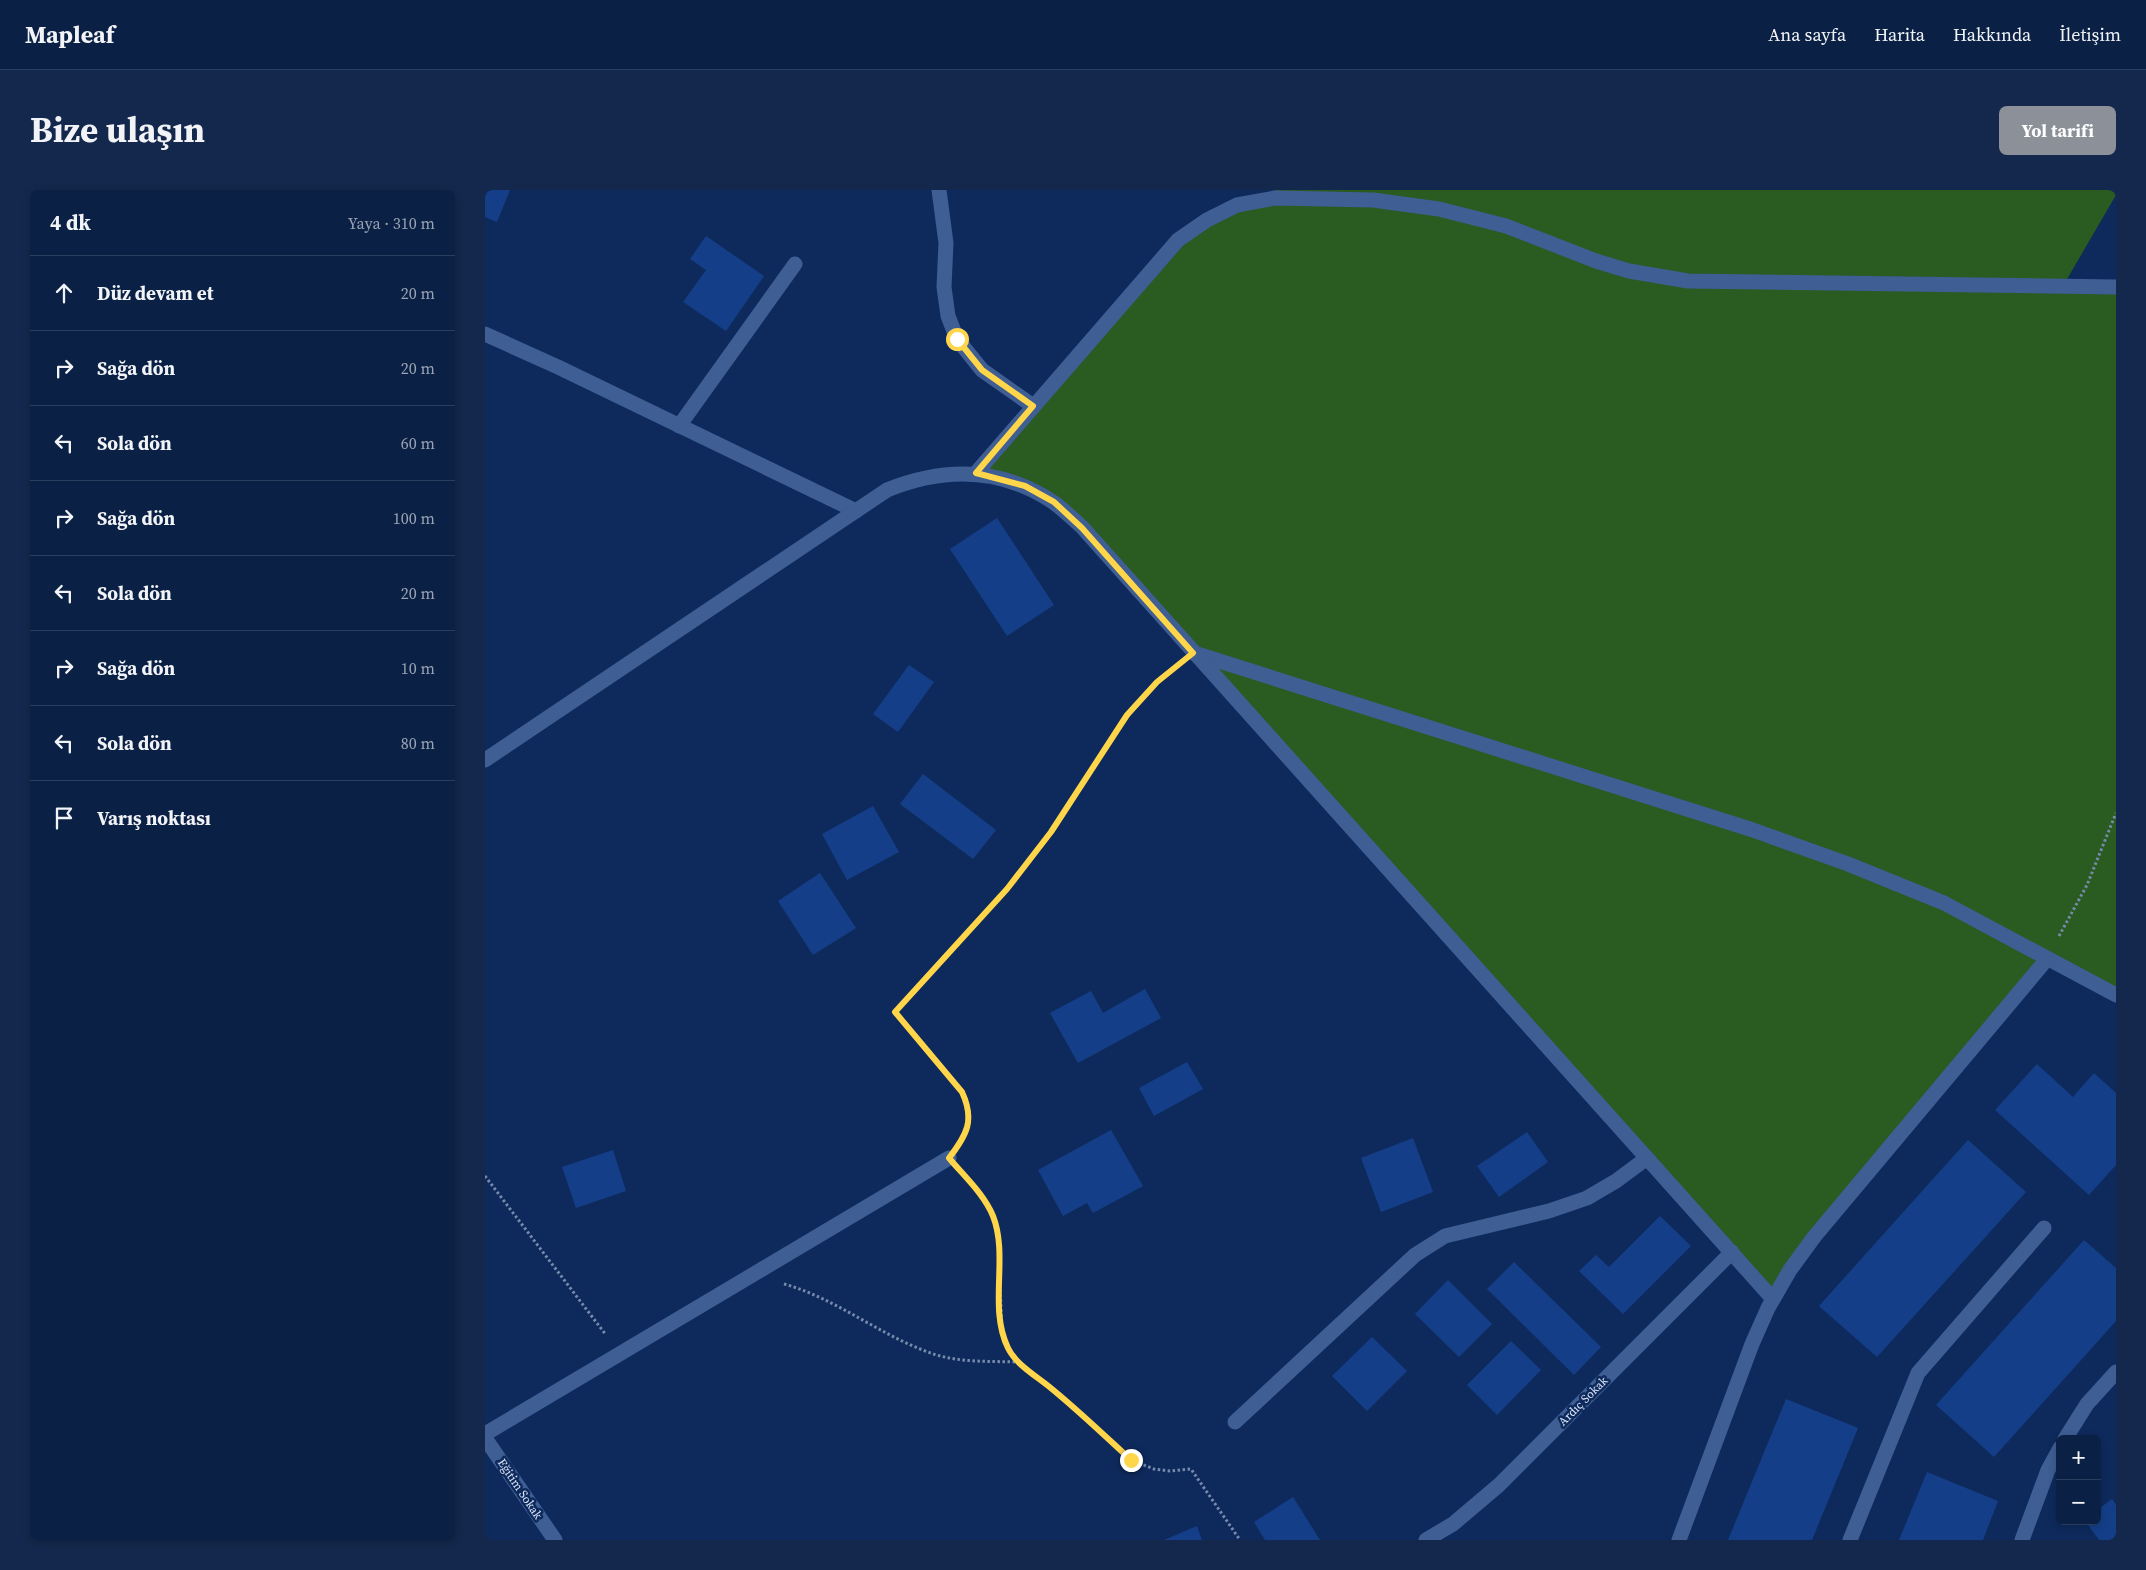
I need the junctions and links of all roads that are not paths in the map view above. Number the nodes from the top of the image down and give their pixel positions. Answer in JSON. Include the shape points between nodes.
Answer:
{"nodes":[{"id":1,"x":939,"y":190,"type":"edge"},
{"id":2,"x":795,"y":264,"type":"dead end"},
{"id":3,"x":2116,"y":287,"type":"edge"},
{"id":4,"x":485,"y":334,"type":"edge"},
{"id":5,"x":1033,"y":406,"type":"junction"},
{"id":6,"x":679,"y":426,"type":"junction"},
{"id":7,"x":976,"y":473,"type":"junction"},
{"id":8,"x":856,"y":511,"type":"junction"},
{"id":9,"x":1193,"y":653,"type":"junction"},
{"id":10,"x":485,"y":760,"type":"edge"},
{"id":11,"x":2047,"y":959,"type":"junction"},
{"id":12,"x":2116,"y":995,"type":"edge"},
{"id":13,"x":949,"y":1158,"type":"road end"},
{"id":14,"x":1647,"y":1158,"type":"junction"},
{"id":15,"x":2044,"y":1228,"type":"dead end"},
{"id":16,"x":1732,"y":1252,"type":"junction"},
{"id":17,"x":1773,"y":1298,"type":"junction"},
{"id":18,"x":2116,"y":1372,"type":"edge"},
{"id":19,"x":1235,"y":1422,"type":"dead end"},
{"id":20,"x":2068,"y":1435,"type":"edge"},
{"id":21,"x":485,"y":1436,"type":"edge"},
{"id":22,"x":2056,"y":1456,"type":"edge"},
{"id":23,"x":555,"y":1540,"type":"edge"},
{"id":24,"x":1426,"y":1540,"type":"edge"},
{"id":25,"x":1679,"y":1540,"type":"edge"},
{"id":26,"x":1850,"y":1540,"type":"edge"},
{"id":27,"x":2022,"y":1540,"type":"edge"}],
"edges":[{"from":1,"to":5,"type":"street","via":[[946,243],[944,287],[948,316],[957,339],[982,370]]},
{"from":2,"to":6,"type":"street"},
{"from":3,"to":5,"type":"street","via":[[1688,281],[1629,271],[1506,226],[1439,209],[1373,200],[1275,198],[1237,205],[1178,240]]},
{"from":4,"to":6,"type":"street"},
{"from":5,"to":7,"type":"street"},
{"from":6,"to":8,"type":"street"},
{"from":7,"to":8,"type":"street","via":[[912,480],[887,490]]},
{"from":7,"to":9,"type":"street","via":[[1025,486],[1054,502],[1082,528]]},
{"from":8,"to":10,"type":"street"},
{"from":9,"to":11,"type":"street","via":[[1753,830],[1944,903]]},
{"from":9,"to":14,"type":"street"},
{"from":11,"to":12,"type":"street"},
{"from":11,"to":17,"type":"street","via":[[1814,1237]]},
{"from":13,"to":21,"type":"street"},
{"from":14,"to":16,"type":"street"},
{"from":14,"to":19,"type":"street","via":[[1587,1198],[1549,1211],[1445,1236],[1415,1255]]},
{"from":15,"to":26,"type":"street","via":[[1918,1373]]},
{"from":16,"to":17,"type":"street"},
{"from":16,"to":24,"type":"street","name":"Ardıç Sokak","via":[[1499,1485],[1453,1524]]},
{"from":17,"to":25,"type":"street","via":[[1752,1344]]},
{"from":18,"to":20,"type":"street","via":[[2087,1404]]},
{"from":21,"to":23,"type":"street","name":"Eğitim Sokak"},
{"from":22,"to":27,"type":"street"}]}
